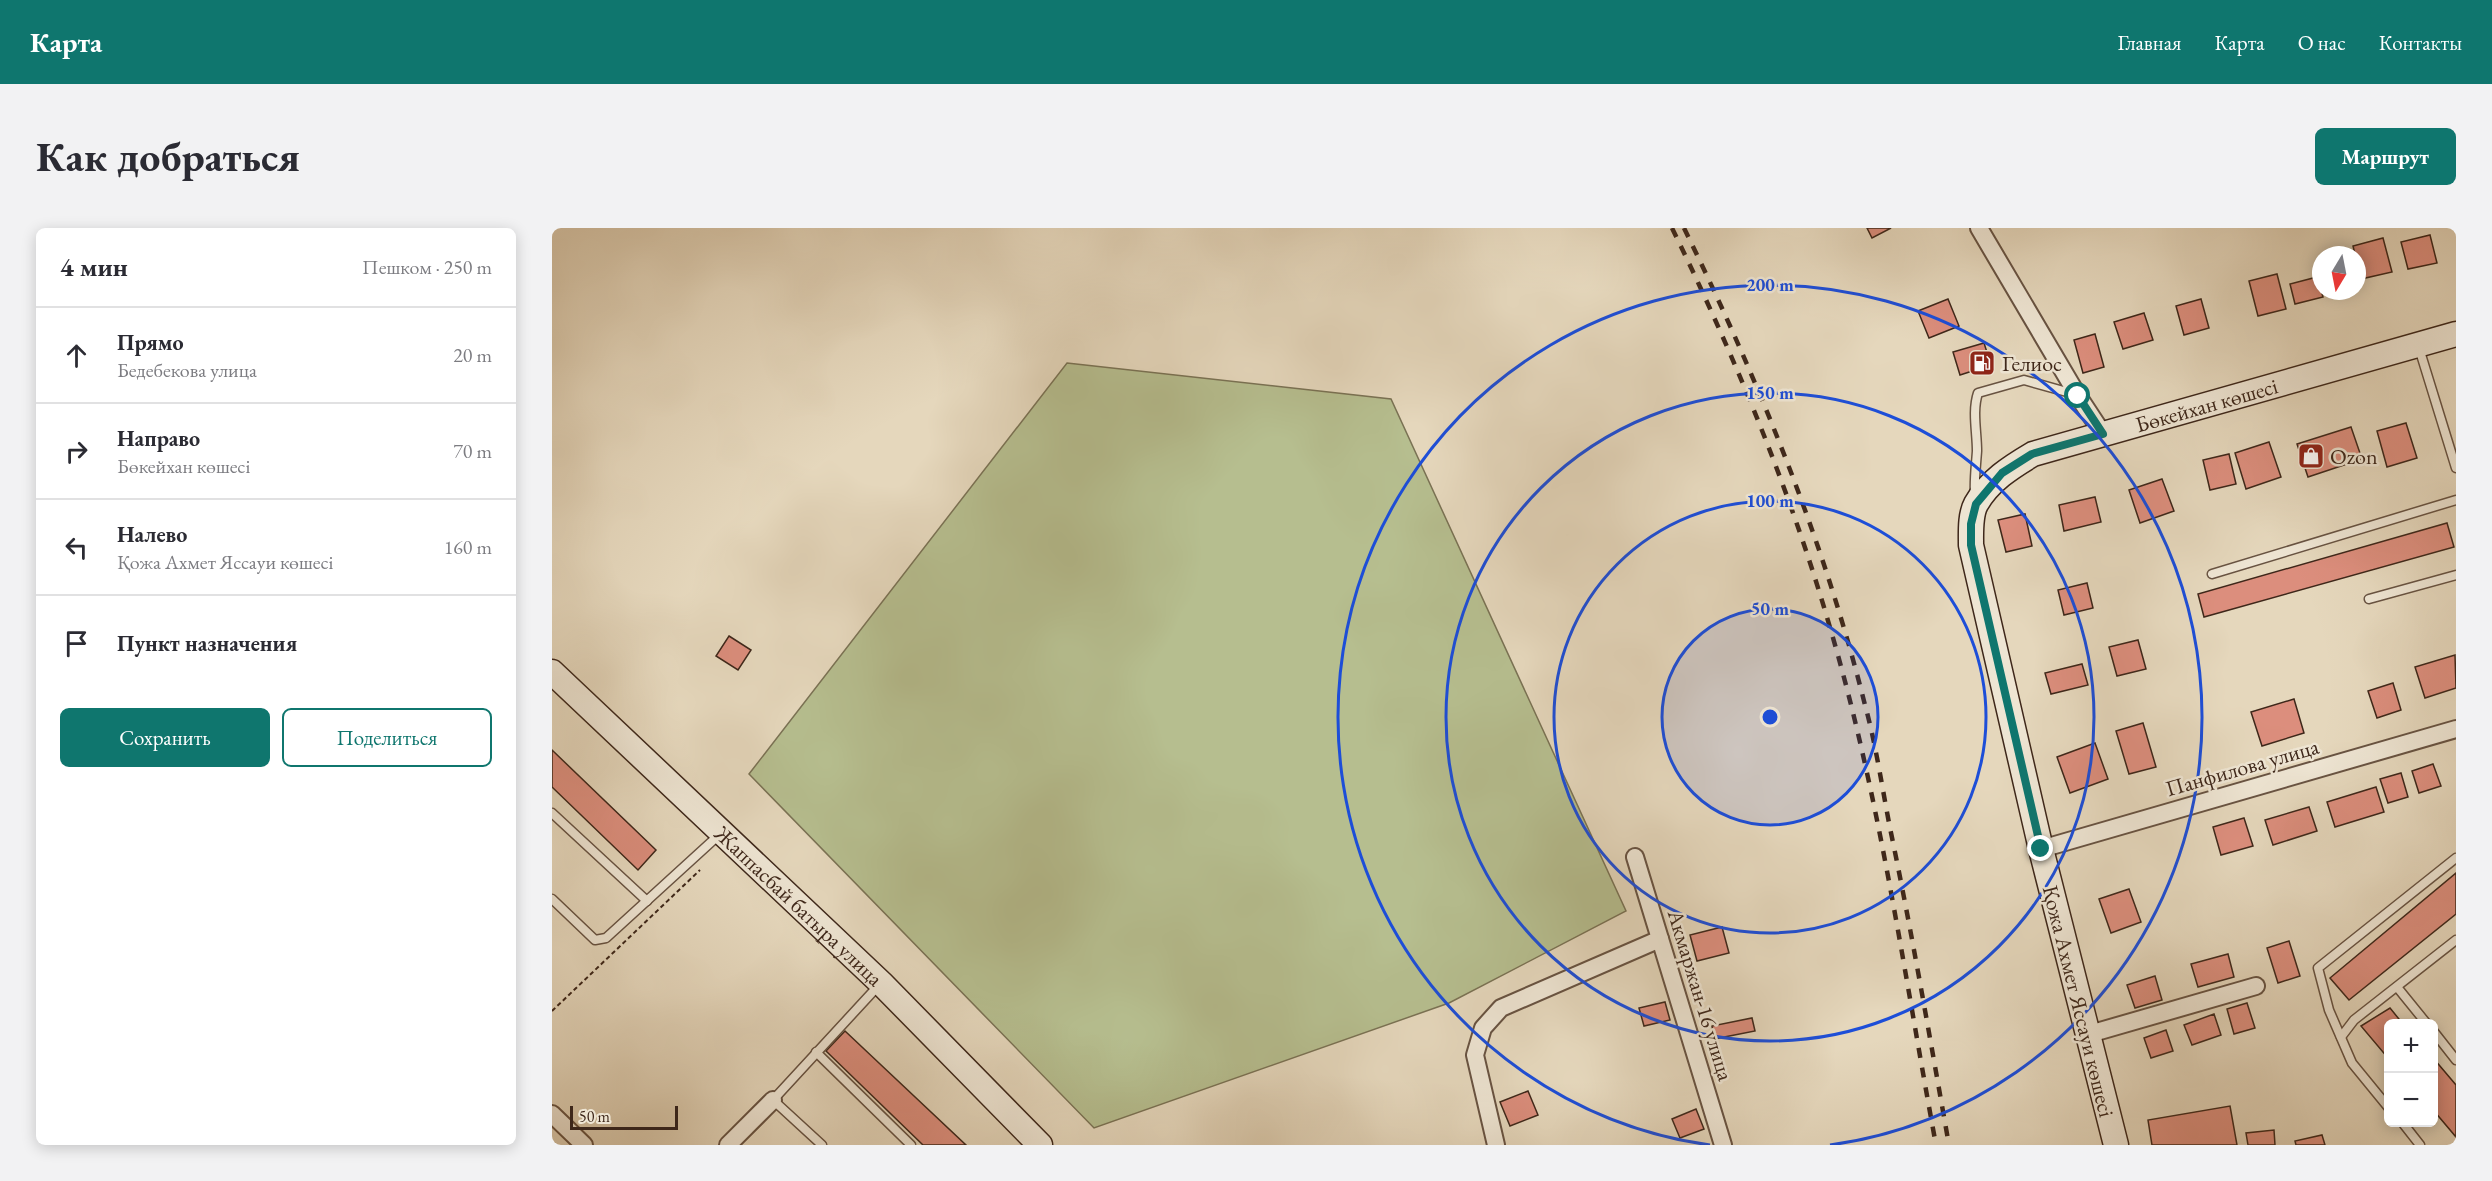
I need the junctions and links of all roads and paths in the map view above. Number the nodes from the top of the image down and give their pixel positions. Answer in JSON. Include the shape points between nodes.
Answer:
{"nodes":[{"id":1,"x":1979,"y":228,"type":"edge"},
{"id":2,"x":2456,"y":334,"type":"edge"},
{"id":3,"x":2418,"y":345,"type":"junction"},
{"id":4,"x":2078,"y":396,"type":"junction"},
{"id":5,"x":2103,"y":434,"type":"junction"},
{"id":6,"x":2456,"y":468,"type":"edge"},
{"id":7,"x":2456,"y":500,"type":"edge"},
{"id":8,"x":1976,"y":504,"type":"junction"},
{"id":9,"x":2212,"y":574,"type":"dead end"},
{"id":10,"x":2456,"y":575,"type":"edge"},
{"id":11,"x":2369,"y":599,"type":"dead end"},
{"id":12,"x":553,"y":676,"type":"edge"},
{"id":13,"x":2456,"y":729,"type":"edge"},
{"id":14,"x":552,"y":813,"type":"edge"},
{"id":15,"x":722,"y":832,"type":"junction"},
{"id":16,"x":2041,"y":849,"type":"junction"},
{"id":17,"x":1635,"y":857,"type":"dead end"},
{"id":18,"x":2456,"y":858,"type":"edge"},
{"id":19,"x":705,"y":865,"type":"dead end"},
{"id":20,"x":552,"y":899,"type":"edge"},
{"id":21,"x":647,"y":901,"type":"junction"},
{"id":22,"x":1660,"y":939,"type":"junction"},
{"id":23,"x":2456,"y":940,"type":"edge"},
{"id":24,"x":881,"y":983,"type":"junction"},
{"id":25,"x":2256,"y":986,"type":"dead end"},
{"id":26,"x":2397,"y":987,"type":"junction"},
{"id":27,"x":552,"y":1011,"type":"edge"},
{"id":28,"x":2424,"y":1019,"type":"edge"},
{"id":29,"x":2086,"y":1035,"type":"junction"},
{"id":30,"x":2341,"y":1036,"type":"junction"},
{"id":31,"x":2438,"y":1038,"type":"edge"},
{"id":32,"x":816,"y":1052,"type":"junction"},
{"id":33,"x":2456,"y":1060,"type":"edge"},
{"id":34,"x":773,"y":1100,"type":"junction"},
{"id":35,"x":2384,"y":1102,"type":"edge"},
{"id":36,"x":552,"y":1114,"type":"edge"},
{"id":37,"x":2406,"y":1127,"type":"edge"},
{"id":38,"x":584,"y":1145,"type":"edge"},
{"id":39,"x":728,"y":1145,"type":"edge"},
{"id":40,"x":822,"y":1145,"type":"edge"},
{"id":41,"x":911,"y":1145,"type":"edge"},
{"id":42,"x":1040,"y":1145,"type":"edge"},
{"id":43,"x":1496,"y":1145,"type":"edge"},
{"id":44,"x":1723,"y":1145,"type":"edge"},
{"id":45,"x":2116,"y":1145,"type":"edge"},
{"id":46,"x":2420,"y":1145,"type":"edge"}],
"edges":[{"from":1,"to":4,"type":"street"},
{"from":2,"to":3,"type":"street","name":"Бөкейхан көшесі"},
{"from":3,"to":5,"type":"street","name":"Бөкейхан көшесі"},
{"from":3,"to":6,"type":"lane"},
{"from":4,"to":5,"type":"street"},
{"from":4,"to":8,"type":"lane","via":[[2024,380],[1978,393],[1974,403]]},
{"from":5,"to":8,"type":"street","name":"Бөкейхан көшесі","via":[[2032,454],[2002,473]]},
{"from":7,"to":9,"type":"lane"},
{"from":8,"to":16,"type":"street","name":"Қожа Ахмет Яссауи көшесі","via":[[1971,545]]},
{"from":10,"to":11,"type":"lane"},
{"from":12,"to":15,"type":"street","name":"Жаппасбай батыра улица"},
{"from":13,"to":16,"type":"street","name":"Панфилова улица"},
{"from":14,"to":21,"type":"lane"},
{"from":15,"to":21,"type":"lane"},
{"from":15,"to":24,"type":"street","name":"Жаппасбай батыра улица"},
{"from":16,"to":29,"type":"street","name":"Қожа Ахмет Яссауи көшесі"},
{"from":17,"to":22,"type":"street","name":"Акмаржан-16 улица"},
{"from":18,"to":30,"type":"lane","via":[[2318,968],[2329,1010]]},
{"from":19,"to":27,"type":"path"},
{"from":20,"to":21,"type":"lane","via":[[595,940],[606,938]]},
{"from":22,"to":43,"type":"street","via":[[1501,1008],[1484,1028],[1475,1055]]},
{"from":22,"to":44,"type":"street","name":"Акмаржан-16 улица"},
{"from":23,"to":26,"type":"lane"},
{"from":24,"to":32,"type":"lane"},
{"from":24,"to":42,"type":"street","name":"Жаппасбай батыра улица"},
{"from":25,"to":29,"type":"street"},
{"from":26,"to":28,"type":"lane"},
{"from":26,"to":30,"type":"lane","via":[[2354,1020]]},
{"from":29,"to":45,"type":"street","name":"Қожа Ахмет Яссауи көшесі"},
{"from":30,"to":35,"type":"lane","via":[[2352,1064]]},
{"from":31,"to":33,"type":"lane"},
{"from":32,"to":34,"type":"lane"},
{"from":32,"to":41,"type":"lane"},
{"from":34,"to":39,"type":"street"},
{"from":34,"to":40,"type":"lane"},
{"from":36,"to":38,"type":"street"},
{"from":37,"to":46,"type":"lane"}]}
